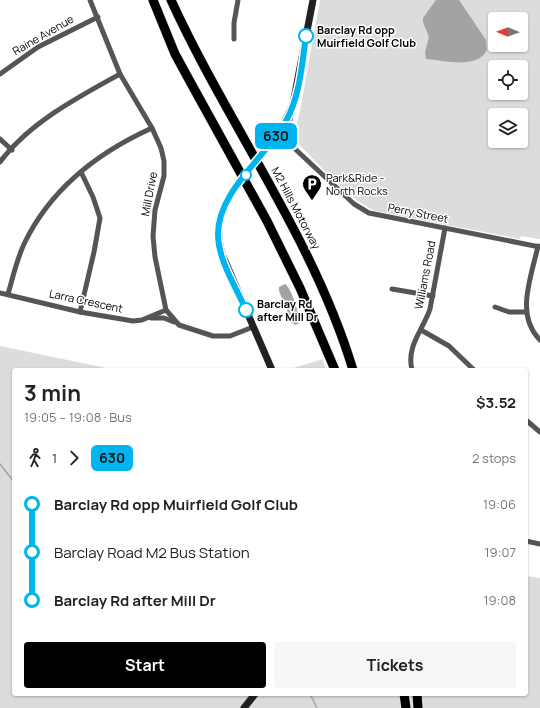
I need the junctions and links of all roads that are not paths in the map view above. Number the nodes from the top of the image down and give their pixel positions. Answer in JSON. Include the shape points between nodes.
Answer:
{"nodes":[{"id":1,"x":90,"y":0,"type":"edge"},
{"id":2,"x":153,"y":0,"type":"edge"},
{"id":3,"x":171,"y":0,"type":"edge"},
{"id":4,"x":238,"y":0,"type":"edge"},
{"id":5,"x":313,"y":0,"type":"edge"},
{"id":6,"x":98,"y":17,"type":"junction"},
{"id":7,"x":234,"y":39,"type":"dead end"},
{"id":8,"x":0,"y":74,"type":"edge"},
{"id":9,"x":120,"y":74,"type":"junction"},
{"id":10,"x":293,"y":104,"type":"junction"},
{"id":11,"x":152,"y":128,"type":"junction"},
{"id":12,"x":278,"y":133,"type":"junction"},
{"id":13,"x":0,"y":139,"type":"edge"},
{"id":14,"x":292,"y":145,"type":"junction"},
{"id":15,"x":12,"y":150,"type":"junction"},
{"id":16,"x":0,"y":162,"type":"edge"},
{"id":17,"x":81,"y":172,"type":"junction"},
{"id":18,"x":444,"y":228,"type":"junction"},
{"id":19,"x":539,"y":247,"type":"edge"},
{"id":20,"x":392,"y":288,"type":"dead end"},
{"id":21,"x":0,"y":293,"type":"edge"},
{"id":22,"x":8,"y":294,"type":"junction"},
{"id":23,"x":433,"y":296,"type":"junction"},
{"id":24,"x":495,"y":307,"type":"dead end"},
{"id":25,"x":166,"y":310,"type":"junction"},
{"id":26,"x":80,"y":312,"type":"junction"},
{"id":27,"x":525,"y":312,"type":"junction"},
{"id":28,"x":148,"y":318,"type":"junction"},
{"id":29,"x":175,"y":322,"type":"junction"},
{"id":30,"x":253,"y":327,"type":"junction"},
{"id":31,"x":421,"y":330,"type":"junction"},
{"id":32,"x":540,"y":340,"type":"edge"},
{"id":33,"x":271,"y":368,"type":"edge"},
{"id":34,"x":334,"y":368,"type":"edge"},
{"id":35,"x":352,"y":368,"type":"edge"},
{"id":36,"x":412,"y":368,"type":"edge"},
{"id":37,"x":472,"y":368,"type":"edge"},
{"id":38,"x":528,"y":422,"type":"edge"},
{"id":39,"x":540,"y":432,"type":"edge"},
{"id":40,"x":528,"y":541,"type":"edge"},
{"id":41,"x":540,"y":544,"type":"edge"},
{"id":42,"x":253,"y":696,"type":"edge"},
{"id":43,"x":404,"y":696,"type":"edge"},
{"id":44,"x":417,"y":696,"type":"edge"},
{"id":45,"x":244,"y":708,"type":"edge"},
{"id":46,"x":406,"y":708,"type":"edge"},
{"id":47,"x":418,"y":708,"type":"edge"}],
"edges":[{"from":1,"to":6,"type":"street","name":"Mill Drive"},
{"from":2,"to":34,"type":"highway","via":[[175,54],[271,228]]},
{"from":3,"to":35,"type":"highway","name":"M2 Hills Motorway","via":[[294,229],[331,310]]},
{"from":4,"to":7,"type":"street"},
{"from":5,"to":10,"type":"main road"},
{"from":6,"to":8,"type":"street","name":"Raine Avenue","via":[[38,47]]},
{"from":6,"to":9,"type":"street","name":"Mill Drive"},
{"from":9,"to":11,"type":"street","name":"Mill Drive"},
{"from":9,"to":15,"type":"street","via":[[51,115]]},
{"from":10,"to":12,"type":"main road"},
{"from":10,"to":14,"type":"street","via":[[288,129]]},
{"from":11,"to":17,"type":"street","via":[[107,153]]},
{"from":11,"to":25,"type":"street","name":"Mill Drive","via":[[164,161],[164,176],[155,210],[153,236]]},
{"from":12,"to":14,"type":"street","name":"Perry Street"},
{"from":12,"to":30,"type":"main road","bridge":true,"via":[[238,185],[221,213],[218,240]]},
{"from":13,"to":15,"type":"street"},
{"from":14,"to":18,"type":"street","name":"Perry Street","via":[[364,211]]},
{"from":15,"to":16,"type":"street"},
{"from":17,"to":22,"type":"street","via":[[67,183],[40,215],[24,242]]},
{"from":17,"to":26,"type":"street","via":[[100,218]]},
{"from":18,"to":19,"type":"street","name":"Perry Street"},
{"from":18,"to":23,"type":"street","name":"Williams Road"},
{"from":19,"to":27,"type":"street"},
{"from":20,"to":23,"type":"street"},
{"from":21,"to":22,"type":"street","name":"Larra Crescent"},
{"from":22,"to":26,"type":"street","name":"Larra Crescent"},
{"from":23,"to":31,"type":"street","name":"Williams Road"},
{"from":24,"to":27,"type":"street","via":[[509,312]]},
{"from":25,"to":28,"type":"street","name":"Larra Crescent"},
{"from":25,"to":29,"type":"street","name":"Mill Drive"},
{"from":26,"to":28,"type":"street","name":"Larra Crescent","via":[[134,321]]},
{"from":27,"to":32,"type":"street","via":[[530,328]]},
{"from":28,"to":29,"type":"street","via":[[164,318]]},
{"from":29,"to":30,"type":"street","name":"Mill Drive","via":[[194,331],[218,337],[230,336]]},
{"from":30,"to":33,"type":"main road"},
{"from":31,"to":36,"type":"street","name":"Williams Road","via":[[412,345]]},
{"from":31,"to":37,"type":"street","via":[[449,346]]},
{"from":38,"to":39,"type":"street"},
{"from":40,"to":41,"type":"street"},
{"from":42,"to":45,"type":"main road"},
{"from":43,"to":46,"type":"highway"},
{"from":44,"to":47,"type":"highway"}]}
